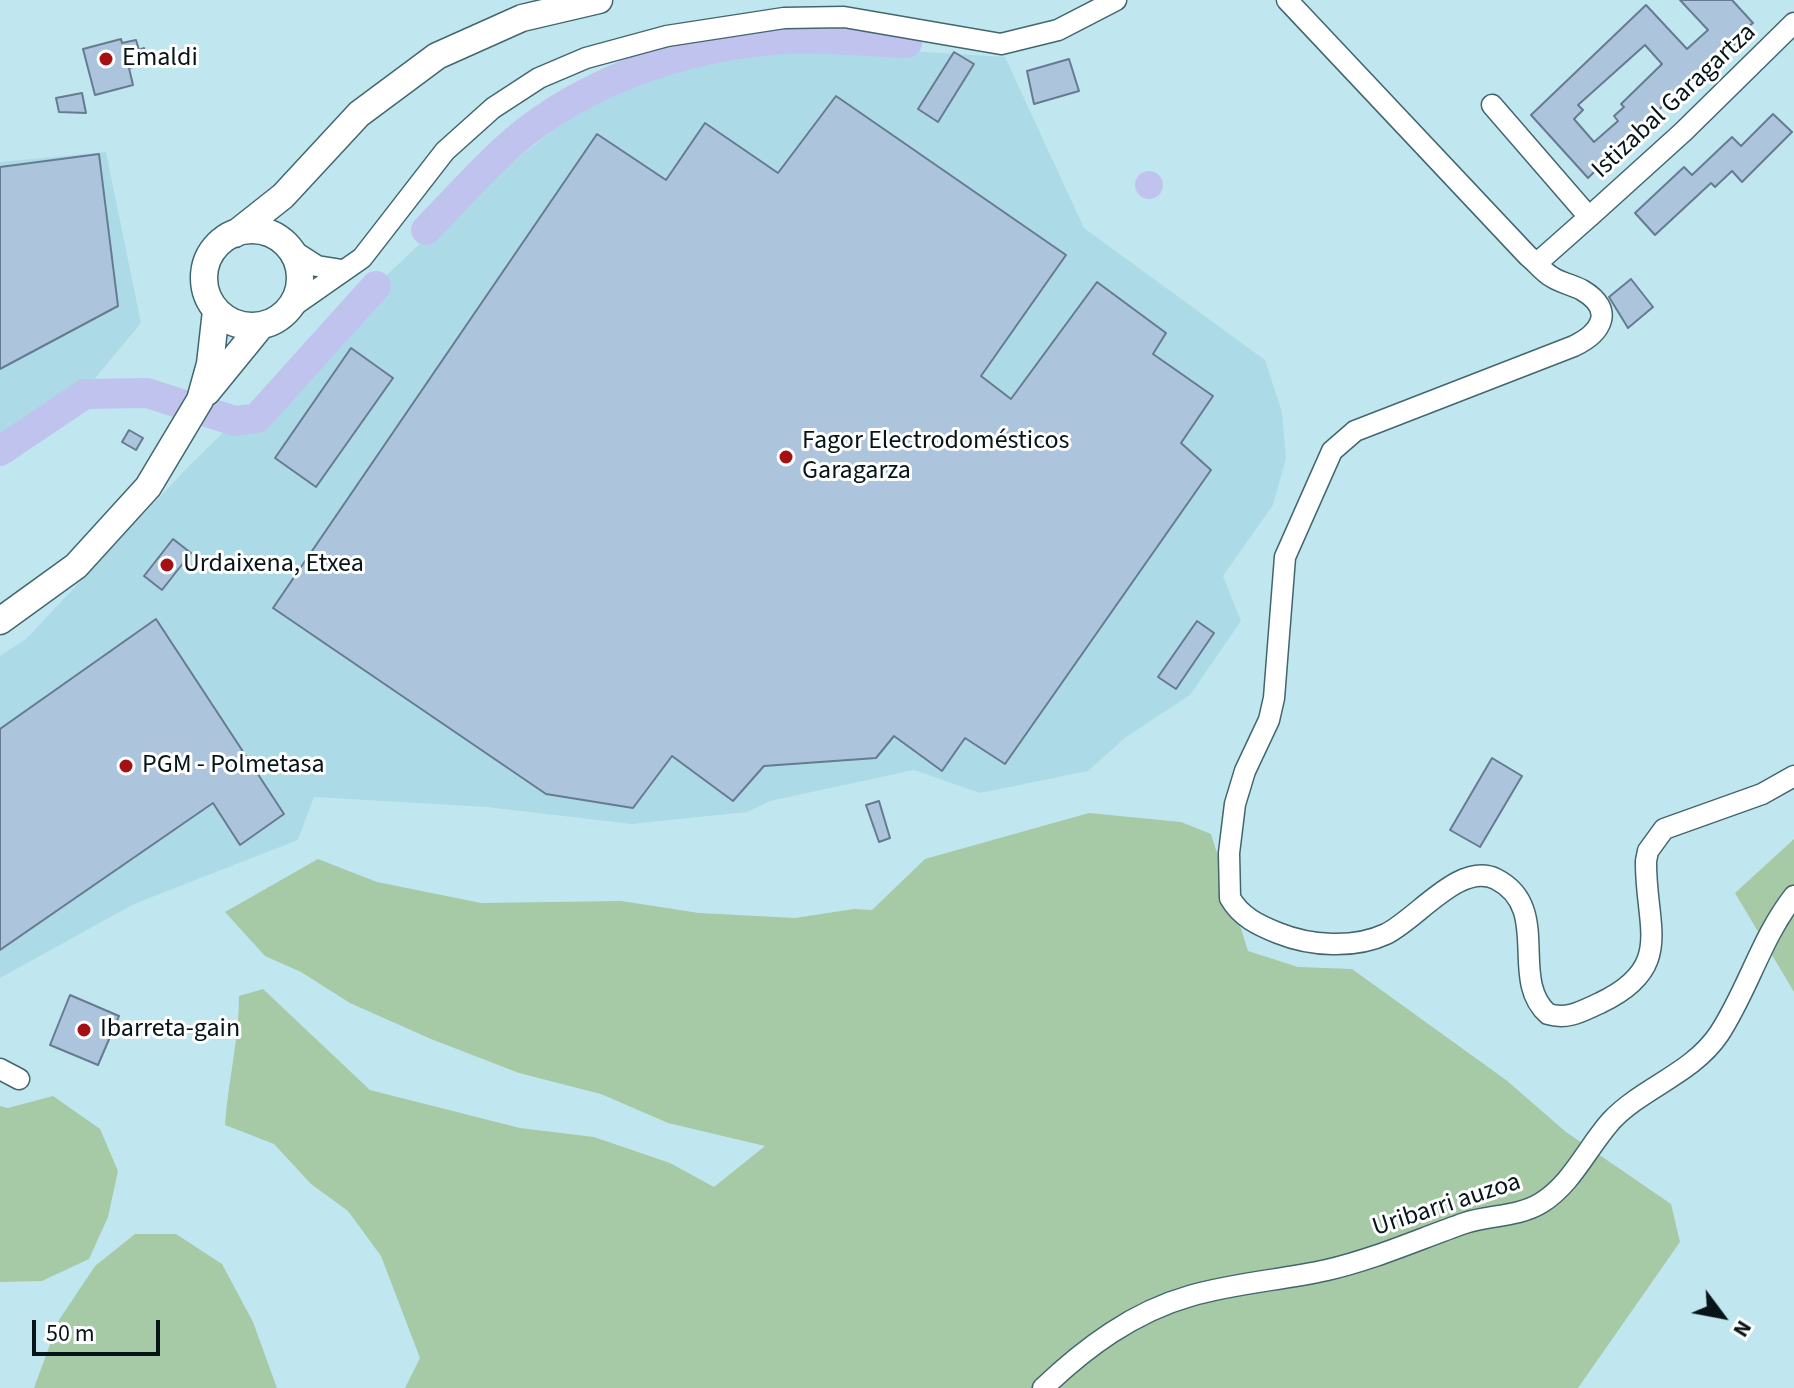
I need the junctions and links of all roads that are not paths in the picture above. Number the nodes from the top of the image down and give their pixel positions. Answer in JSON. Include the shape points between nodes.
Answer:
{"nodes":[{"id":1,"x":599,"y":0,"type":"edge"},
{"id":2,"x":1116,"y":0,"type":"edge"},
{"id":3,"x":1287,"y":0,"type":"edge"},
{"id":4,"x":1794,"y":23,"type":"edge"},
{"id":5,"x":1492,"y":105,"type":"dead end"},
{"id":6,"x":299,"y":179,"type":"junction"},
{"id":7,"x":1589,"y":217,"type":"junction"},
{"id":8,"x":235,"y":234,"type":"junction"},
{"id":9,"x":285,"y":244,"type":"junction"},
{"id":10,"x":1537,"y":263,"type":"junction"},
{"id":11,"x":342,"y":270,"type":"junction"},
{"id":12,"x":289,"y":309,"type":"junction"},
{"id":13,"x":216,"y":311,"type":"junction"},
{"id":14,"x":260,"y":327,"type":"junction"},
{"id":15,"x":200,"y":399,"type":"junction"},
{"id":16,"x":0,"y":621,"type":"edge"},
{"id":17,"x":1794,"y":776,"type":"edge"},
{"id":18,"x":1794,"y":896,"type":"edge"},
{"id":19,"x":0,"y":1069,"type":"edge"},
{"id":20,"x":19,"y":1079,"type":"dead end"},
{"id":21,"x":1043,"y":1388,"type":"edge"}],
"edges":[{"from":1,"to":6,"type":"main road","via":[[522,18],[437,56],[359,114]]},
{"from":2,"to":11,"type":"street","via":[[1058,30],[1001,44],[844,17],[784,18],[667,36],[586,58],[539,78],[493,108],[445,151],[362,258]]},
{"from":3,"to":10,"type":"street"},
{"from":4,"to":7,"type":"street","name":"Istizabal Garagartza"},
{"from":5,"to":7,"type":"street"},
{"from":6,"to":8,"type":"main road"},
{"from":6,"to":9,"type":"main road"},
{"from":7,"to":10,"type":"street","name":"Istizabal Garagartza"},
{"from":8,"to":9,"type":"main road","via":[[259,230]]},
{"from":8,"to":13,"type":"main road","via":[[210,253],[204,271],[208,300]]},
{"from":9,"to":11,"type":"street","via":[[317,266]]},
{"from":9,"to":12,"type":"main road","via":[[299,266],[300,284]]},
{"from":10,"to":17,"type":"street","via":[[1552,277],[1592,296],[1601,325],[1595,336],[1355,431],[1332,451],[1285,557],[1272,712],[1245,771],[1232,826],[1230,898],[1245,917],[1285,936],[1313,942],[1366,941],[1388,933],[1457,883],[1482,874],[1509,887],[1522,901],[1533,998],[1548,1014],[1573,1015],[1629,987],[1647,966],[1652,926],[1646,861],[1664,829],[1762,794]]},
{"from":11,"to":12,"type":"street"},
{"from":12,"to":14,"type":"main road"},
{"from":13,"to":14,"type":"main road","via":[[244,327]]},
{"from":13,"to":15,"type":"main road"},
{"from":14,"to":15,"type":"main road"},
{"from":15,"to":16,"type":"main road","via":[[148,487],[76,566]]},
{"from":18,"to":21,"type":"street","name":"Uribarri auzoa","via":[[1775,920],[1729,1015],[1705,1051],[1619,1112],[1557,1191],[1539,1205],[1474,1220],[1327,1270],[1190,1296],[1133,1319],[1084,1350]]},
{"from":19,"to":20,"type":"street"}]}
